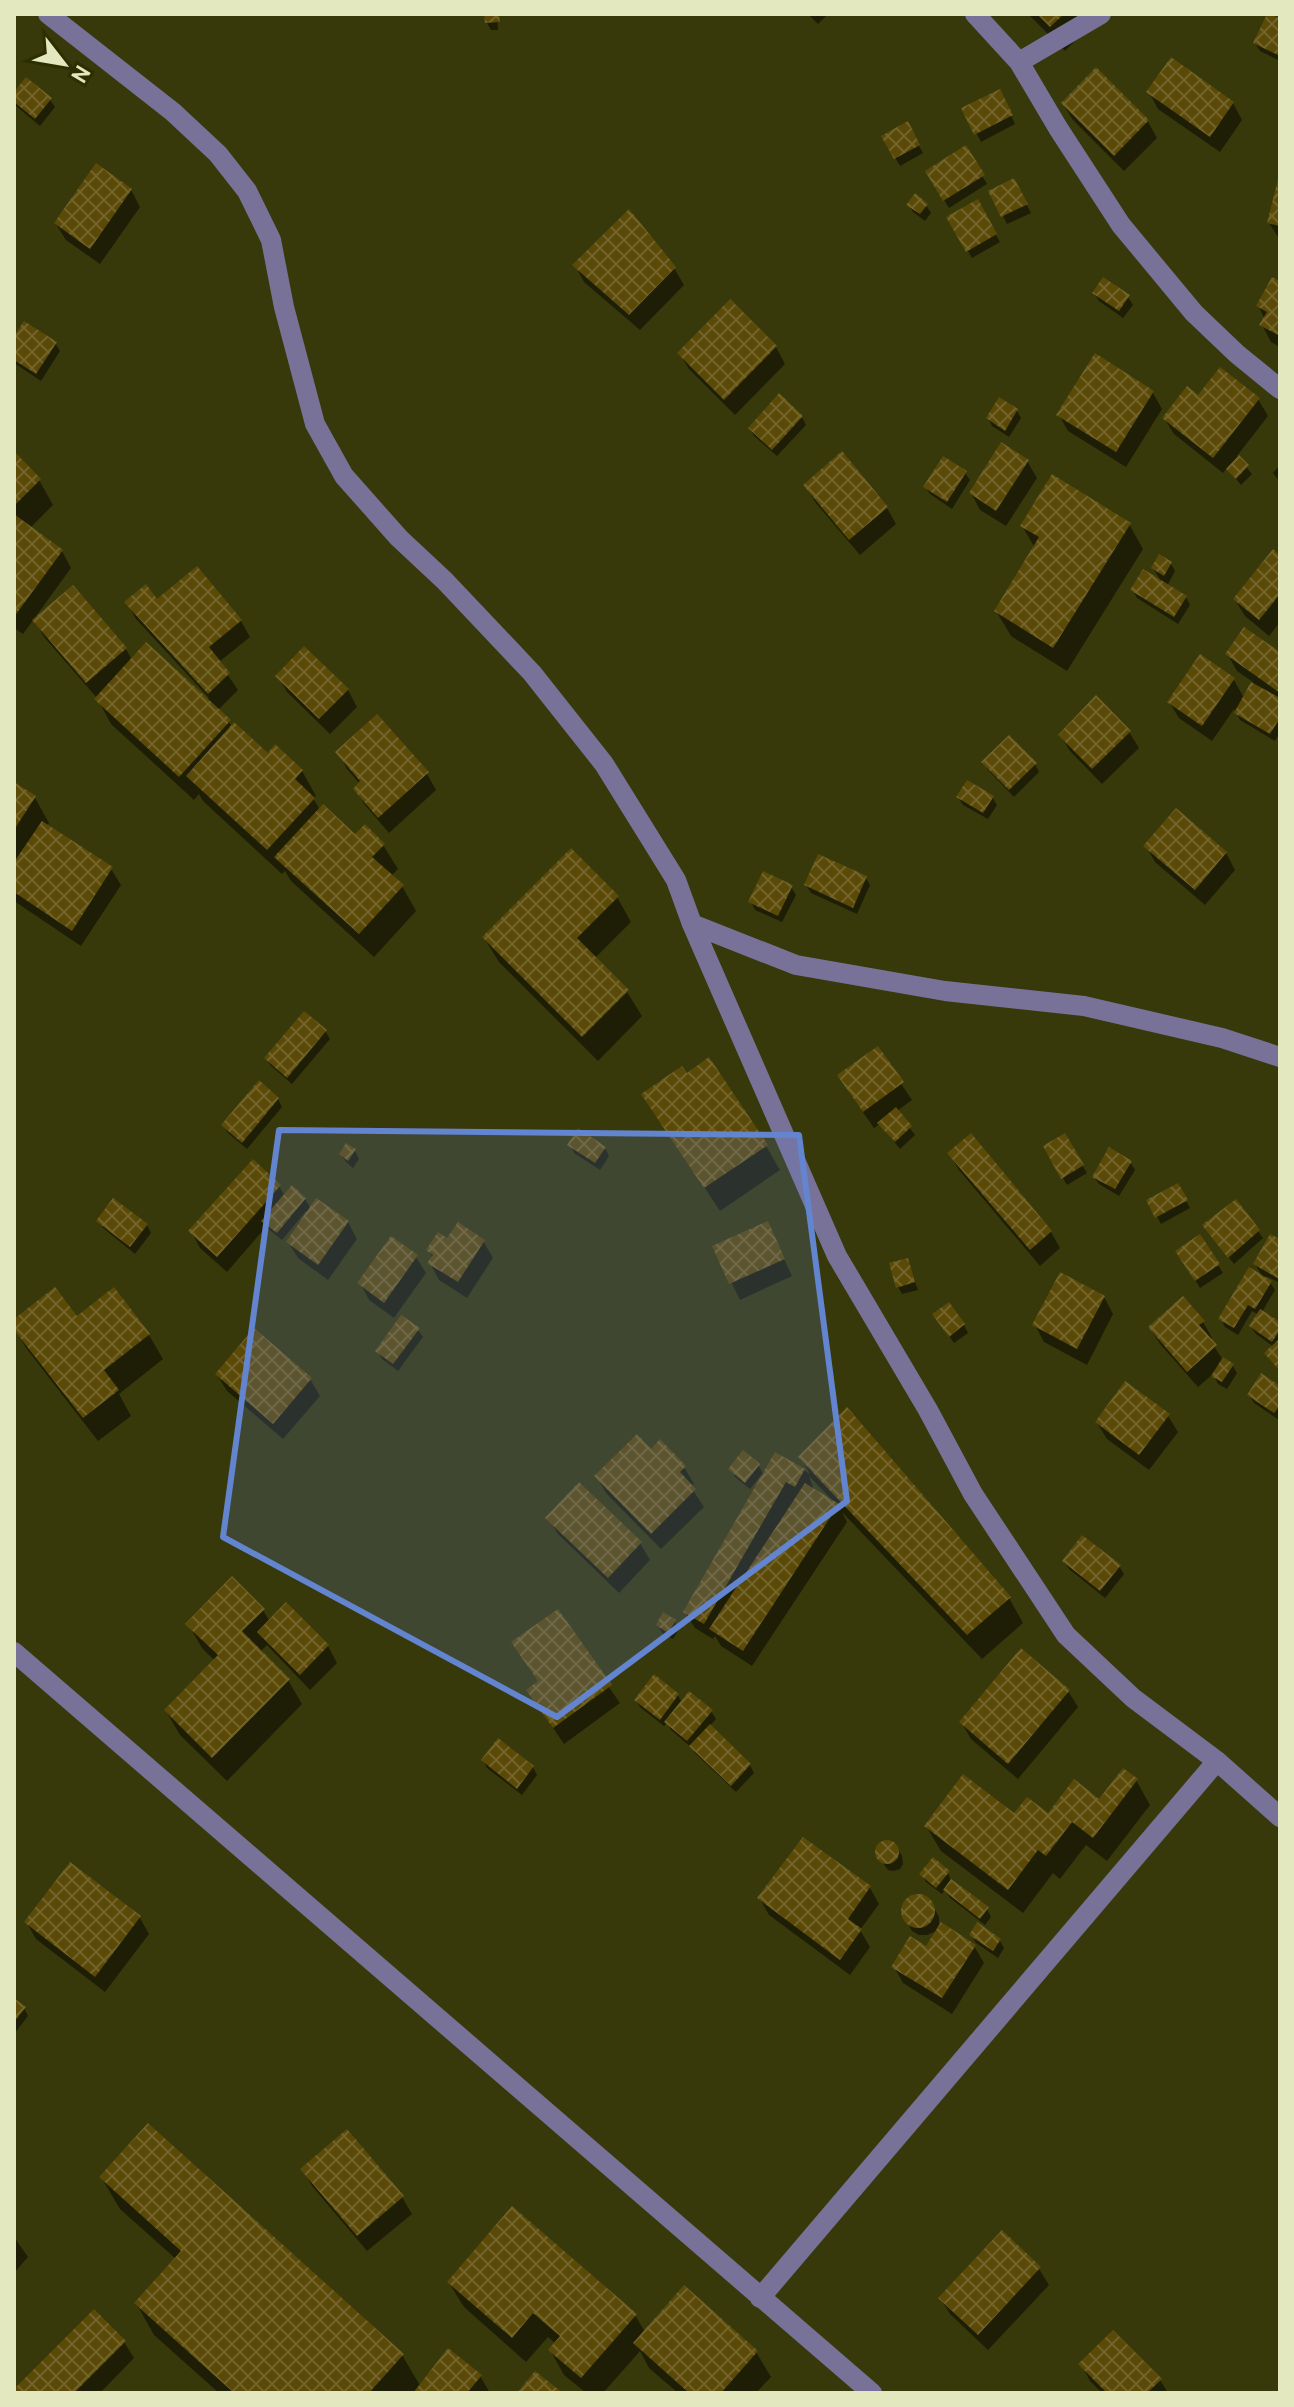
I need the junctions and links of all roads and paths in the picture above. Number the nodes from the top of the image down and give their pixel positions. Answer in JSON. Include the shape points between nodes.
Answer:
{"nodes":[{"id":1,"x":48,"y":14,"type":"edge"},
{"id":2,"x":975,"y":14,"type":"edge"},
{"id":3,"x":1101,"y":14,"type":"edge"},
{"id":4,"x":1019,"y":62,"type":"junction"},
{"id":5,"x":1280,"y":389,"type":"edge"},
{"id":6,"x":692,"y":924,"type":"junction"},
{"id":7,"x":1280,"y":1057,"type":"edge"},
{"id":8,"x":14,"y":1652,"type":"edge"},
{"id":9,"x":1217,"y":1761,"type":"junction"},
{"id":10,"x":1280,"y":1817,"type":"edge"},
{"id":11,"x":760,"y":2298,"type":"junction"},
{"id":12,"x":872,"y":2393,"type":"edge"}],
"edges":[{"from":1,"to":6,"type":"street","via":[[173,112],[218,154],[247,191],[271,240],[315,424],[344,476],[532,673],[604,764],[676,880]]},
{"from":2,"to":4,"type":"street"},
{"from":3,"to":4,"type":"street"},
{"from":4,"to":5,"type":"street","via":[[1121,225],[1194,313]]},
{"from":6,"to":7,"type":"street","via":[[796,965],[945,991],[1084,1006]]},
{"from":6,"to":9,"type":"street","via":[[837,1256],[973,1494],[1066,1635],[1133,1698]]},
{"from":8,"to":11,"type":"street"},
{"from":9,"to":10,"type":"street"},
{"from":9,"to":11,"type":"street"},
{"from":11,"to":12,"type":"street"}]}
